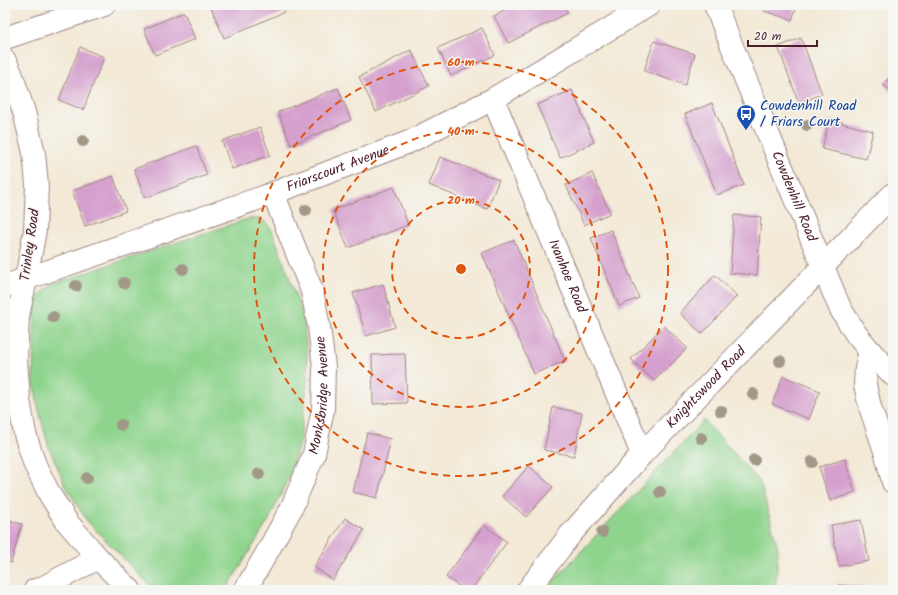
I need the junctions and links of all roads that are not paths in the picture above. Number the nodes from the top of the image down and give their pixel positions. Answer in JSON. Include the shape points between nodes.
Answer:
{"nodes":[{"id":1,"x":104,"y":5,"type":"edge"},
{"id":2,"x":649,"y":5,"type":"edge"},
{"id":3,"x":715,"y":5,"type":"edge"},
{"id":4,"x":5,"y":38,"type":"edge"},
{"id":5,"x":5,"y":61,"type":"edge"},
{"id":6,"x":493,"y":99,"type":"junction"},
{"id":7,"x":273,"y":193,"type":"junction"},
{"id":8,"x":893,"y":194,"type":"edge"},
{"id":9,"x":823,"y":267,"type":"junction"},
{"id":10,"x":26,"y":279,"type":"junction"},
{"id":11,"x":5,"y":286,"type":"edge"},
{"id":12,"x":870,"y":351,"type":"junction"},
{"id":13,"x":893,"y":374,"type":"edge"},
{"id":14,"x":642,"y":454,"type":"junction"},
{"id":15,"x":893,"y":482,"type":"edge"},
{"id":16,"x":98,"y":558,"type":"junction"},
{"id":17,"x":35,"y":590,"type":"edge"},
{"id":18,"x":130,"y":590,"type":"edge"},
{"id":19,"x":245,"y":590,"type":"edge"},
{"id":20,"x":528,"y":590,"type":"edge"}],
"edges":[{"from":1,"to":4,"type":"street"},
{"from":2,"to":6,"type":"street","name":"Friarscourt Avenue"},
{"from":3,"to":9,"type":"street","name":"Cowdenhill Road"},
{"from":5,"to":10,"type":"street","name":"Trinley Road","via":[[24,112],[34,153],[37,185],[35,230]]},
{"from":6,"to":7,"type":"street","name":"Friarscourt Avenue","via":[[409,142]]},
{"from":6,"to":14,"type":"street","name":"Ivanhoe Road"},
{"from":7,"to":10,"type":"street","name":"Friarscourt Avenue"},
{"from":7,"to":19,"type":"street","name":"Monksbridge Avenue","via":[[312,291],[324,367],[323,409],[314,454],[292,507]]},
{"from":8,"to":9,"type":"street","name":"Knightswood Road"},
{"from":9,"to":12,"type":"street","name":"Cowdenhill Road","via":[[840,308]]},
{"from":9,"to":14,"type":"street","name":"Knightswood Road"},
{"from":10,"to":11,"type":"street","name":"Friarscourt Avenue"},
{"from":10,"to":16,"type":"street","name":"Trinley Road","via":[[18,316],[16,359],[25,434],[35,465],[50,495],[67,522]]},
{"from":12,"to":13,"type":"street","name":"Cowdenhill Road"},
{"from":12,"to":15,"type":"street","via":[[865,385]]},
{"from":14,"to":20,"type":"street","name":"Knightswood Road","via":[[570,535]]},
{"from":16,"to":17,"type":"street"},
{"from":16,"to":18,"type":"street","name":"Trinley Road"}]}
